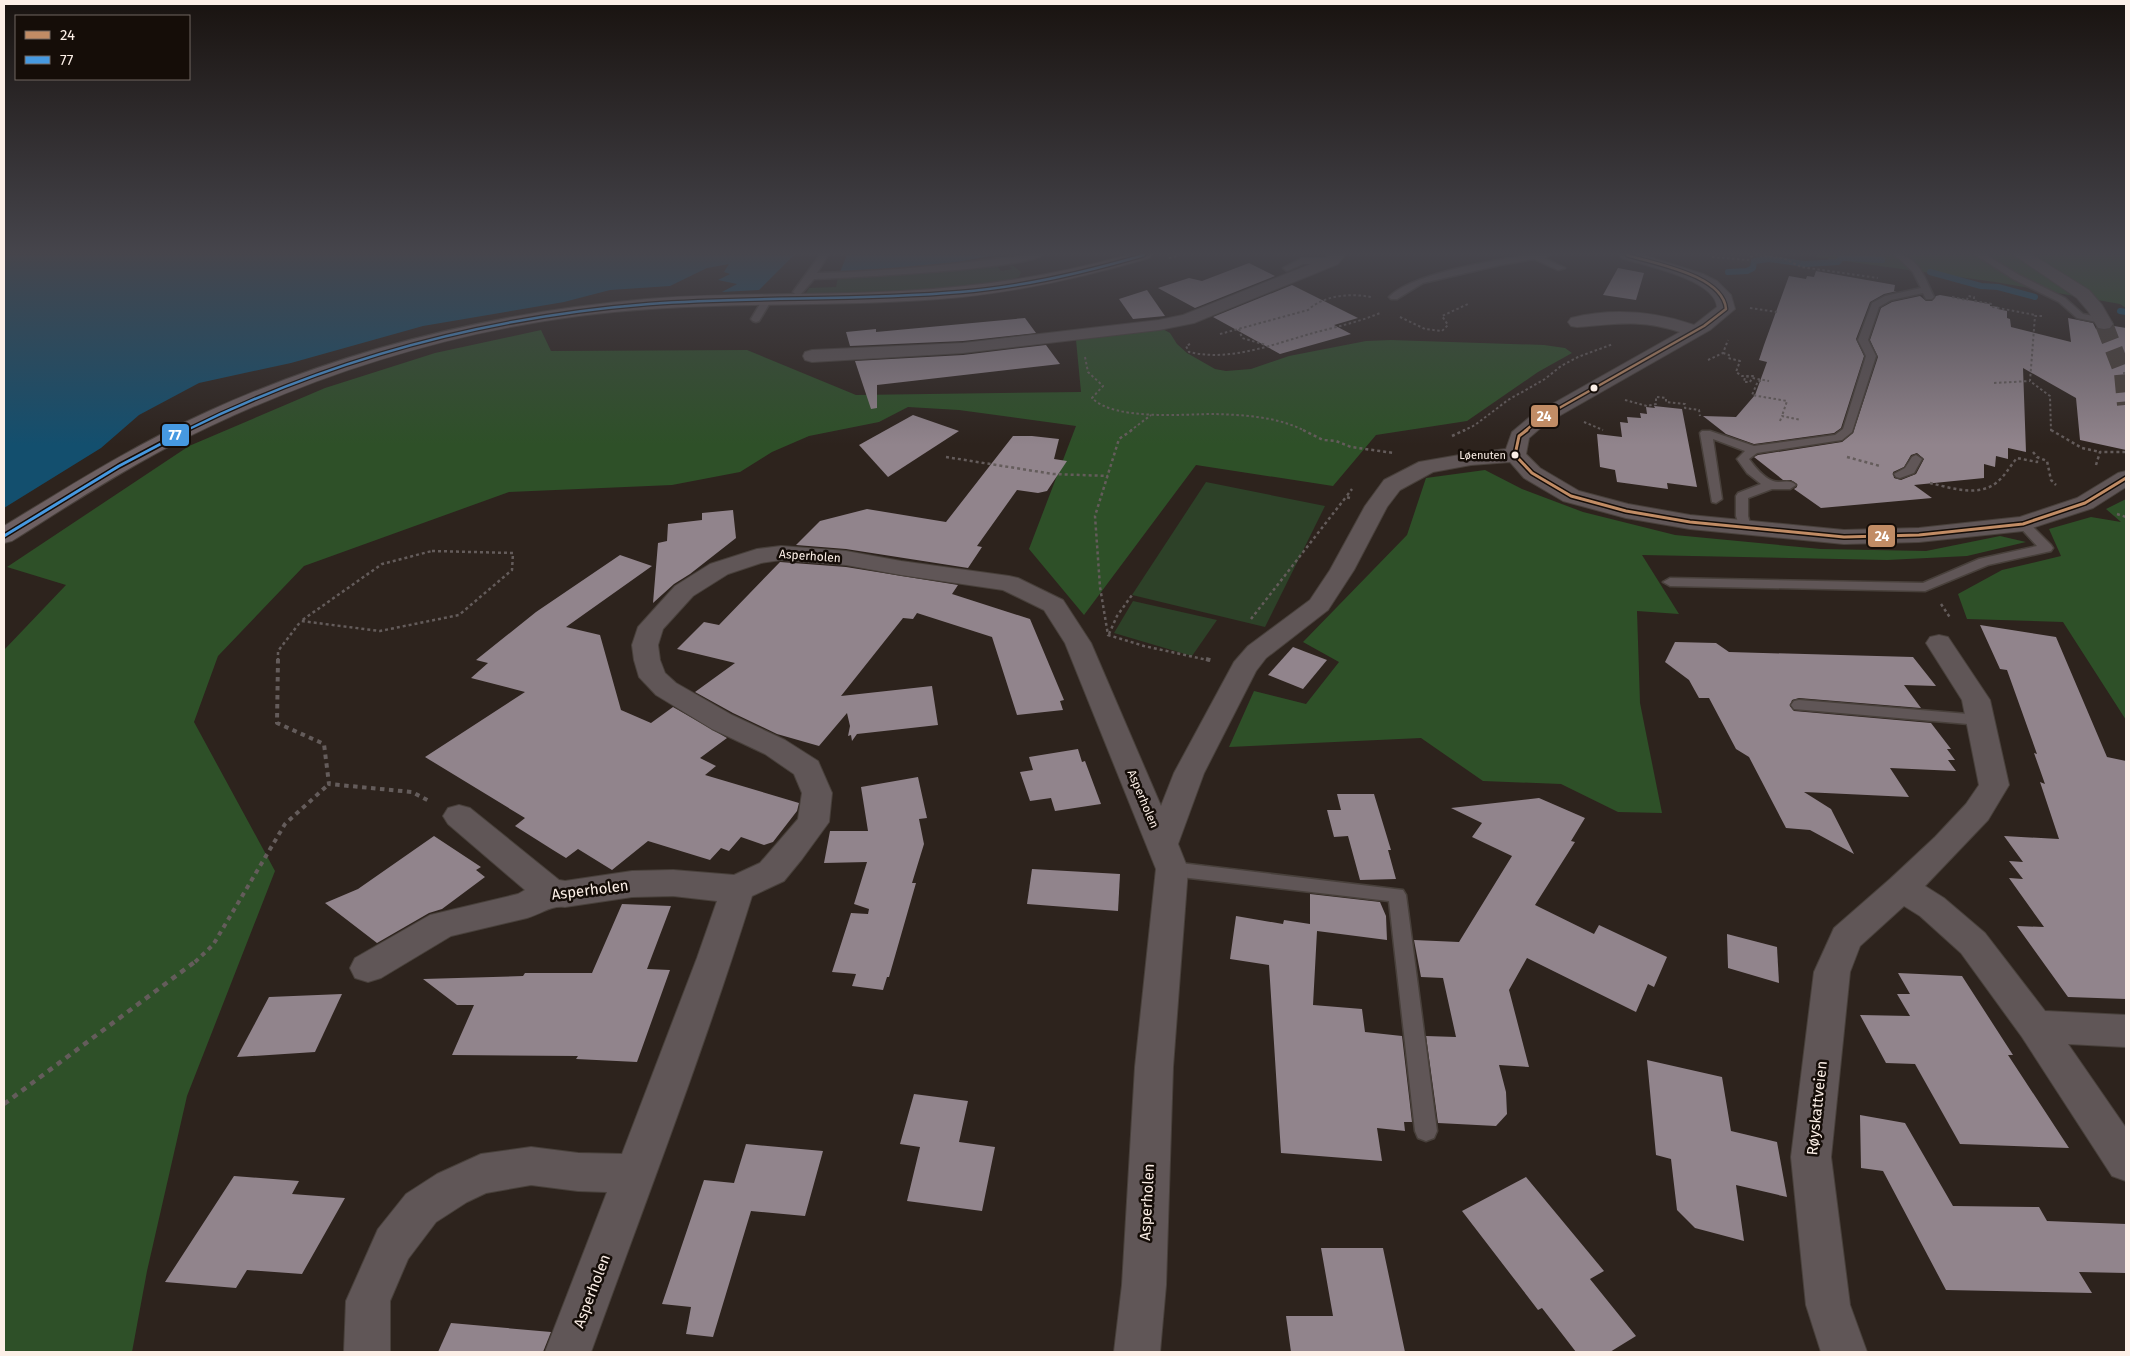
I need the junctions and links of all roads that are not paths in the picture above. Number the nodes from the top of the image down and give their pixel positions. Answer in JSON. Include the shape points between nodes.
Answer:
{"nodes":[{"id":1,"x":540,"y":318,"type":"edge"},
{"id":2,"x":1190,"y":318,"type":"edge"},
{"id":3,"x":1615,"y":318,"type":"edge"},
{"id":4,"x":1643,"y":318,"type":"edge"},
{"id":5,"x":1713,"y":318,"type":"edge"},
{"id":6,"x":1870,"y":318,"type":"edge"},
{"id":7,"x":2088,"y":318,"type":"edge"},
{"id":8,"x":2100,"y":318,"type":"edge"},
{"id":9,"x":1577,"y":322,"type":"dead end"},
{"id":10,"x":2102,"y":322,"type":"joint"},
{"id":11,"x":1695,"y":331,"type":"junction"},
{"id":12,"x":812,"y":356,"type":"dead end"},
{"id":13,"x":1753,"y":450,"type":"junction"},
{"id":14,"x":1515,"y":455,"type":"junction"},
{"id":15,"x":1916,"y":460,"type":"dead end"},
{"id":16,"x":1900,"y":474,"type":"dead end"},
{"id":17,"x":2126,"y":478,"type":"edge"},
{"id":18,"x":1770,"y":485,"type":"junction"},
{"id":19,"x":1790,"y":486,"type":"dead end"},
{"id":20,"x":1716,"y":499,"type":"dead end"},
{"id":21,"x":2023,"y":524,"type":"junction"},
{"id":22,"x":1745,"y":528,"type":"junction"},
{"id":23,"x":4,"y":536,"type":"edge"},
{"id":24,"x":1670,"y":582,"type":"dead end"},
{"id":25,"x":1939,"y":643,"type":"road end"},
{"id":26,"x":1799,"y":706,"type":"dead end"},
{"id":27,"x":1980,"y":720,"type":"junction"},
{"id":28,"x":459,"y":816,"type":"road end"},
{"id":29,"x":1167,"y":857,"type":"junction"},
{"id":30,"x":738,"y":888,"type":"junction"},
{"id":31,"x":1902,"y":888,"type":"junction"},
{"id":32,"x":550,"y":892,"type":"junction"},
{"id":33,"x":368,"y":968,"type":"dead end"},
{"id":34,"x":2035,"y":1026,"type":"junction"},
{"id":35,"x":2126,"y":1031,"type":"edge"},
{"id":36,"x":1426,"y":1132,"type":"dead end"},
{"id":37,"x":2126,"y":1162,"type":"edge"},
{"id":38,"x":636,"y":1174,"type":"junction"},
{"id":39,"x":366,"y":1352,"type":"edge"},
{"id":40,"x":568,"y":1352,"type":"edge"},
{"id":41,"x":1137,"y":1352,"type":"edge"},
{"id":42,"x":1844,"y":1352,"type":"edge"}],
"edges":[{"from":1,"to":23,"type":"main road","via":[[475,329],[399,348],[335,368],[215,416],[158,444]]},
{"from":2,"to":12,"type":"street","via":[[1159,325],[963,348]]},
{"from":3,"to":9,"type":"street"},
{"from":4,"to":11,"type":"street"},
{"from":5,"to":11,"type":"street"},
{"from":6,"to":13,"type":"lane","via":[[1863,340],[1871,356],[1848,430],[1838,438]]},
{"from":7,"to":10,"type":"lane"},
{"from":8,"to":10,"type":"street"},
{"from":11,"to":14,"type":"street","via":[[1538,420],[1519,436]]},
{"from":13,"to":18,"type":"lane","via":[[1743,459]]},
{"from":13,"to":20,"type":"lane","via":[[1706,433]]},
{"from":14,"to":22,"type":"street","via":[[1532,473],[1571,496],[1626,511]]},
{"from":14,"to":29,"type":"street","name":"Asperholen","via":[[1427,467],[1392,485],[1376,506],[1319,605],[1257,652],[1244,668],[1189,773]]},
{"from":15,"to":16,"type":"lane","via":[[1910,470]]},
{"from":17,"to":21,"type":"street","via":[[2085,503]]},
{"from":18,"to":19,"type":"lane"},
{"from":18,"to":22,"type":"lane","via":[[1742,496]]},
{"from":21,"to":22,"type":"street","via":[[1919,536],[1853,537]]},
{"from":21,"to":24,"type":"lane","via":[[2046,548],[1984,562],[1925,587]]},
{"from":25,"to":27,"type":"street","name":"Røyskattveien","via":[[1976,700]]},
{"from":26,"to":27,"type":"lane"},
{"from":27,"to":31,"type":"street","name":"Røyskattveien","via":[[1994,785],[1976,812]]},
{"from":28,"to":32,"type":"street"},
{"from":29,"to":30,"type":"street","name":"Asperholen","via":[[1078,643],[1054,605],[1010,583],[846,558],[781,553],[756,556],[698,580],[674,600],[651,627],[645,645],[654,677],[666,689],[808,768],[817,792],[813,822],[772,872]]},
{"from":29,"to":36,"type":"lane","via":[[1397,895]]},
{"from":29,"to":41,"type":"street","name":"Asperholen","via":[[1144,1285]]},
{"from":30,"to":32,"type":"street","name":"Asperholen","via":[[665,883],[632,884],[565,894]]},
{"from":30,"to":38,"type":"street","name":"Asperholen"},
{"from":31,"to":34,"type":"street","via":[[1932,907],[1973,943]]},
{"from":31,"to":42,"type":"street","name":"Røyskattveien","via":[[1846,938],[1832,972],[1811,1157],[1828,1305]]},
{"from":32,"to":33,"type":"street","name":"Asperholen","via":[[527,905],[442,925]]},
{"from":34,"to":35,"type":"street"},
{"from":34,"to":37,"type":"street"},
{"from":38,"to":39,"type":"street","via":[[531,1166],[481,1174],[421,1208],[393,1244],[368,1301]]},
{"from":38,"to":40,"type":"street","name":"Asperholen"}]}
